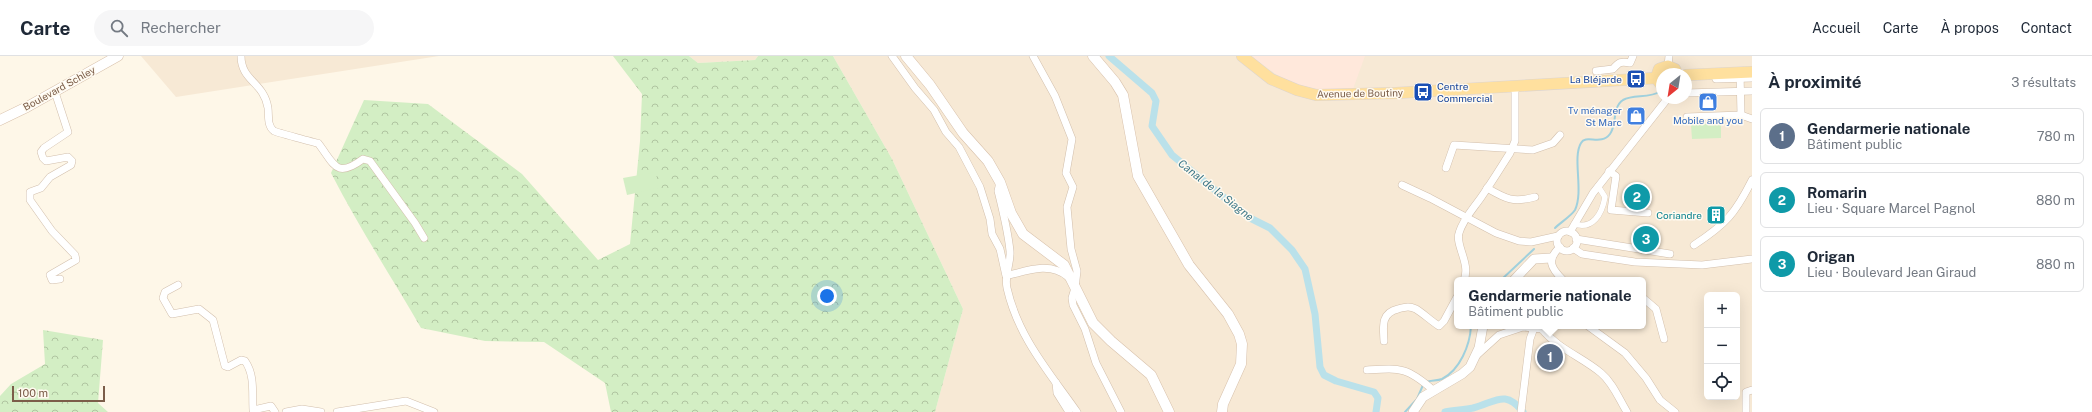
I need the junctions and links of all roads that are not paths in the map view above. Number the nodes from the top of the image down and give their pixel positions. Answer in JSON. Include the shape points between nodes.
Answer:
{"nodes":[{"id":1,"x":118,"y":56,"type":"edge"},
{"id":2,"x":241,"y":56,"type":"edge"},
{"id":3,"x":892,"y":56,"type":"edge"},
{"id":4,"x":906,"y":56,"type":"edge"},
{"id":5,"x":1033,"y":56,"type":"edge"},
{"id":6,"x":1093,"y":56,"type":"edge"},
{"id":7,"x":1242,"y":56,"type":"edge"},
{"id":8,"x":1633,"y":56,"type":"edge"},
{"id":9,"x":1669,"y":61,"type":"edge"},
{"id":10,"x":1660,"y":68,"type":"edge"},
{"id":11,"x":1596,"y":70,"type":"dead end"},
{"id":12,"x":1752,"y":72,"type":"edge"},
{"id":13,"x":1692,"y":75,"type":"edge"},
{"id":14,"x":1740,"y":76,"type":"junction"},
{"id":15,"x":1752,"y":78,"type":"edge"},
{"id":16,"x":1692,"y":79,"type":"edge"},
{"id":17,"x":1656,"y":82,"type":"edge"},
{"id":18,"x":1515,"y":86,"type":"junction"},
{"id":19,"x":1752,"y":91,"type":"edge"},
{"id":20,"x":55,"y":92,"type":"junction"},
{"id":21,"x":1740,"y":92,"type":"junction"},
{"id":22,"x":1692,"y":93,"type":"edge"},
{"id":23,"x":1662,"y":104,"type":"edge"},
{"id":24,"x":1663,"y":104,"type":"edge"},
{"id":25,"x":1661,"y":107,"type":"junction"},
{"id":26,"x":1741,"y":115,"type":"junction"},
{"id":27,"x":1752,"y":115,"type":"edge"},
{"id":28,"x":1687,"y":117,"type":"dead end"},
{"id":29,"x":1752,"y":119,"type":"edge"},
{"id":30,"x":0,"y":120,"type":"edge"},
{"id":31,"x":1560,"y":135,"type":"dead end"},
{"id":32,"x":1511,"y":149,"type":"junction"},
{"id":33,"x":1446,"y":168,"type":"dead end"},
{"id":34,"x":1609,"y":171,"type":"junction"},
{"id":35,"x":1752,"y":180,"type":"edge"},
{"id":36,"x":1000,"y":182,"type":"junction"},
{"id":37,"x":1402,"y":185,"type":"dead end"},
{"id":38,"x":1598,"y":186,"type":"junction"},
{"id":39,"x":1487,"y":188,"type":"junction"},
{"id":40,"x":1535,"y":196,"type":"dead end"},
{"id":41,"x":1648,"y":213,"type":"dead end"},
{"id":42,"x":1466,"y":217,"type":"junction"},
{"id":43,"x":1574,"y":224,"type":"junction"},
{"id":44,"x":1570,"y":232,"type":"junction"},
{"id":45,"x":1558,"y":236,"type":"junction"},
{"id":46,"x":424,"y":238,"type":"dead end"},
{"id":47,"x":1576,"y":239,"type":"junction"},
{"id":48,"x":1694,"y":245,"type":"dead end"},
{"id":49,"x":1560,"y":247,"type":"junction"},
{"id":50,"x":1573,"y":248,"type":"junction"},
{"id":51,"x":1670,"y":254,"type":"dead end"},
{"id":52,"x":1551,"y":258,"type":"junction"},
{"id":53,"x":1752,"y":259,"type":"edge"},
{"id":54,"x":1006,"y":276,"type":"junction"},
{"id":55,"x":1466,"y":277,"type":"edge"},
{"id":56,"x":1517,"y":277,"type":"edge"},
{"id":57,"x":1560,"y":277,"type":"edge"},
{"id":58,"x":60,"y":279,"type":"dead end"},
{"id":59,"x":1074,"y":284,"type":"junction"},
{"id":60,"x":178,"y":285,"type":"dead end"},
{"id":61,"x":1646,"y":301,"type":"edge"},
{"id":62,"x":1454,"y":303,"type":"edge"},
{"id":63,"x":1482,"y":329,"type":"edge"},
{"id":64,"x":1517,"y":329,"type":"edge"},
{"id":65,"x":1534,"y":329,"type":"edge"},
{"id":66,"x":1542,"y":329,"type":"edge"},
{"id":67,"x":1592,"y":329,"type":"edge"},
{"id":68,"x":1664,"y":339,"type":"dead end"},
{"id":69,"x":1384,"y":341,"type":"dead end"},
{"id":70,"x":1475,"y":357,"type":"junction"},
{"id":71,"x":1367,"y":370,"type":"dead end"},
{"id":72,"x":1056,"y":383,"type":"junction"},
{"id":73,"x":1433,"y":390,"type":"junction"},
{"id":74,"x":1752,"y":390,"type":"edge"},
{"id":75,"x":1522,"y":409,"type":"edge"},
{"id":76,"x":275,"y":412,"type":"edge"},
{"id":77,"x":286,"y":412,"type":"edge"},
{"id":78,"x":321,"y":412,"type":"edge"},
{"id":79,"x":337,"y":412,"type":"edge"},
{"id":80,"x":434,"y":412,"type":"edge"},
{"id":81,"x":1069,"y":412,"type":"edge"},
{"id":82,"x":1077,"y":412,"type":"edge"},
{"id":83,"x":1122,"y":412,"type":"edge"},
{"id":84,"x":1169,"y":412,"type":"edge"},
{"id":85,"x":1222,"y":412,"type":"edge"},
{"id":86,"x":1413,"y":412,"type":"edge"},
{"id":87,"x":1627,"y":412,"type":"edge"},
{"id":88,"x":1675,"y":412,"type":"edge"},
{"id":89,"x":1746,"y":412,"type":"edge"}],
"edges":[{"from":1,"to":20,"type":"main road","name":"Boulevard Schley"},
{"from":2,"to":46,"type":"street","via":[[241,67],[265,95],[270,126],[275,131],[318,144],[336,168],[344,170],[363,159],[370,161]]},
{"from":3,"to":54,"type":"street","via":[[959,147],[980,187]]},
{"from":4,"to":36,"type":"main road","via":[[930,84],[963,133],[988,161]]},
{"from":5,"to":59,"type":"street","via":[[1055,96],[1072,139],[1066,173],[1074,187],[1067,207],[1071,249],[1077,271]]},
{"from":6,"to":85,"type":"main road","via":[[1123,95],[1138,176],[1188,265],[1228,314],[1239,334],[1242,344],[1241,364],[1223,404]]},
{"from":7,"to":18,"type":"main road","name":"Avenue de Boutiny","via":[[1271,79],[1316,95]]},
{"from":8,"to":11,"type":"street","via":[[1630,63],[1623,61],[1613,69]]},
{"from":9,"to":10,"type":"main road"},
{"from":12,"to":14,"type":"main road"},
{"from":13,"to":14,"type":"main road"},
{"from":14,"to":15,"type":"street"},
{"from":14,"to":16,"type":"street"},
{"from":14,"to":21,"type":"street"},
{"from":17,"to":18,"type":"main road","name":"Avenue de Boutiny"},
{"from":18,"to":32,"type":"street","via":[[1515,141]]},
{"from":19,"to":21,"type":"street"},
{"from":20,"to":30,"type":"main road","name":"Boulevard Schley"},
{"from":20,"to":58,"type":"street","via":[[68,132],[41,152],[46,161],[68,157],[72,161],[71,165],[50,177],[41,188],[30,192],[30,200],[52,231],[75,255],[76,260],[50,275],[52,280]]},
{"from":21,"to":22,"type":"street"},
{"from":21,"to":26,"type":"street"},
{"from":23,"to":25,"type":"street"},
{"from":24,"to":25,"type":"street"},
{"from":25,"to":34,"type":"street"},
{"from":26,"to":27,"type":"street"},
{"from":26,"to":28,"type":"street"},
{"from":26,"to":29,"type":"street"},
{"from":31,"to":32,"type":"street","via":[[1544,148]]},
{"from":32,"to":33,"type":"street","via":[[1454,145]]},
{"from":32,"to":39,"type":"street"},
{"from":34,"to":38,"type":"street"},
{"from":34,"to":41,"type":"street","via":[[1616,176],[1611,210]]},
{"from":35,"to":48,"type":"street","via":[[1732,216]]},
{"from":36,"to":54,"type":"street","via":[[998,191],[1010,253]]},
{"from":36,"to":59,"type":"main road","via":[[1011,213],[1023,234],[1064,265]]},
{"from":37,"to":42,"type":"street"},
{"from":38,"to":43,"type":"street"},
{"from":38,"to":43,"type":"street","via":[[1605,197],[1598,217],[1592,224],[1582,227]]},
{"from":39,"to":40,"type":"street","via":[[1505,198],[1518,201]]},
{"from":39,"to":42,"type":"street"},
{"from":42,"to":45,"type":"street","via":[[1496,233],[1519,241],[1530,242]]},
{"from":42,"to":55,"type":"street","via":[[1458,234],[1464,255]]},
{"from":43,"to":44,"type":"street"},
{"from":44,"to":45,"type":"street"},
{"from":44,"to":47,"type":"street"},
{"from":45,"to":49,"type":"street","via":[[1557,242]]},
{"from":47,"to":50,"type":"street"},
{"from":47,"to":51,"type":"street"},
{"from":49,"to":50,"type":"street","via":[[1566,250]]},
{"from":49,"to":52,"type":"street"},
{"from":50,"to":53,"type":"street","via":[[1582,254],[1635,262],[1702,265]]},
{"from":52,"to":56,"type":"street","via":[[1534,259]]},
{"from":52,"to":57,"type":"street","via":[[1554,272]]},
{"from":54,"to":59,"type":"street","via":[[1040,268],[1061,271]]},
{"from":54,"to":72,"type":"street","via":[[1017,323]]},
{"from":59,"to":83,"type":"street","via":[[1073,305],[1085,329],[1096,363]]},
{"from":59,"to":84,"type":"main road","via":[[1093,323],[1150,375]]},
{"from":60,"to":76,"type":"street","via":[[165,292],[163,298],[172,314],[199,309],[206,313],[213,320],[225,366],[241,360],[249,366],[253,385],[253,410],[271,406]]},
{"from":61,"to":68,"type":"street","via":[[1656,309]]},
{"from":62,"to":69,"type":"street","via":[[1439,326],[1418,310],[1408,306],[1391,311],[1385,317],[1383,325]]},
{"from":63,"to":70,"type":"street"},
{"from":64,"to":70,"type":"street","via":[[1499,335]]},
{"from":65,"to":75,"type":"street","via":[[1530,339]]},
{"from":66,"to":87,"type":"street","via":[[1551,340],[1601,373]]},
{"from":67,"to":88,"type":"street","via":[[1625,353],[1660,400]]},
{"from":70,"to":73,"type":"street","via":[[1470,367],[1462,374]]},
{"from":71,"to":73,"type":"street","via":[[1398,368],[1418,377]]},
{"from":72,"to":81,"type":"street","via":[[1057,393]]},
{"from":72,"to":82,"type":"street"},
{"from":73,"to":86,"type":"street","via":[[1423,397]]},
{"from":74,"to":89,"type":"street","via":[[1746,392]]},
{"from":77,"to":78,"type":"street","via":[[302,409]]},
{"from":79,"to":80,"type":"street","via":[[406,401]]}]}
